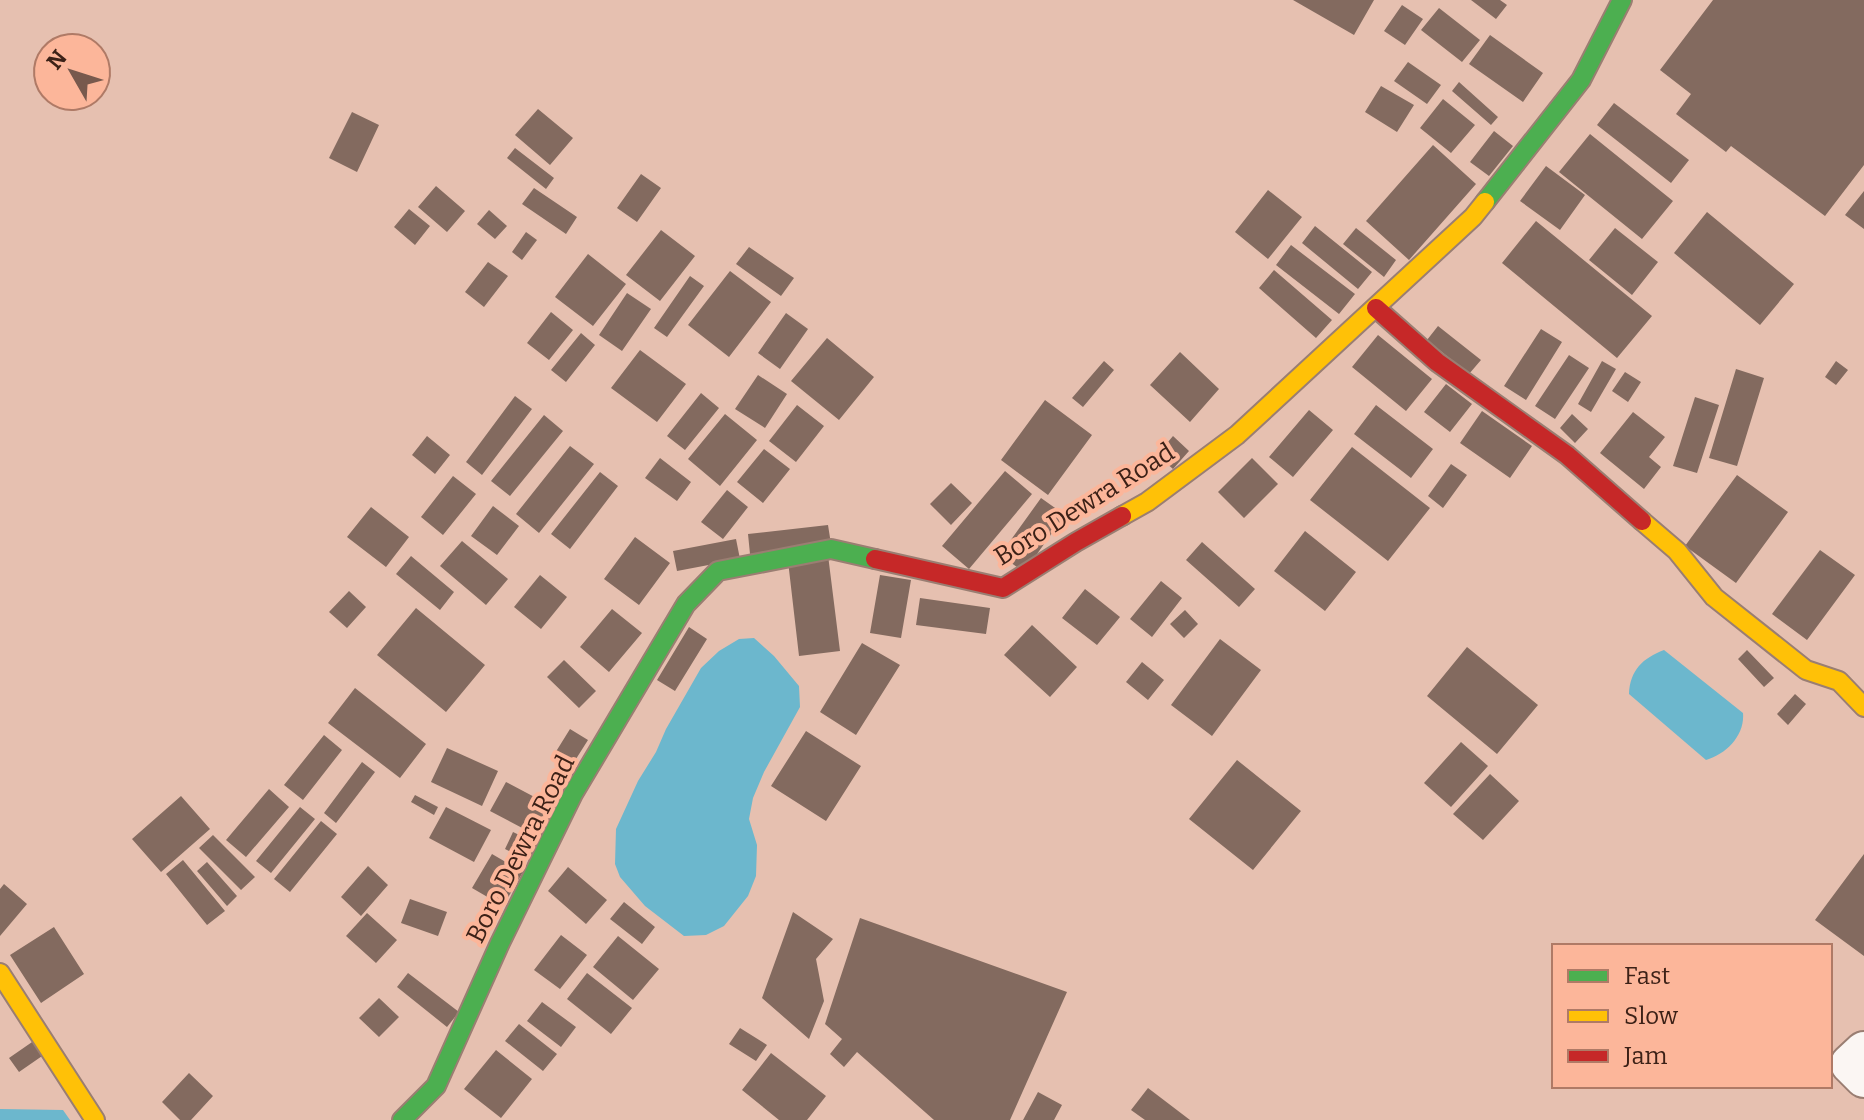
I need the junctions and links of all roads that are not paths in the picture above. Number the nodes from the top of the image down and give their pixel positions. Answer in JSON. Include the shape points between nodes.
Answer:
{"nodes":[{"id":1,"x":1622,"y":0,"type":"edge"},
{"id":2,"x":1376,"y":308,"type":"junction"},
{"id":3,"x":1864,"y":707,"type":"edge"},
{"id":4,"x":0,"y":973,"type":"edge"},
{"id":5,"x":1864,"y":1051,"type":"edge"},
{"id":6,"x":1864,"y":1078,"type":"edge"},
{"id":7,"x":95,"y":1120,"type":"edge"},
{"id":8,"x":402,"y":1120,"type":"edge"}],
"edges":[{"from":1,"to":2,"type":"street","name":"Boro Dewra Road","via":[[1581,80],[1473,217]]},
{"from":2,"to":3,"type":"street","via":[[1437,362],[1567,455],[1677,551],[1714,597],[1806,670],[1839,681]]},
{"from":2,"to":8,"type":"street","name":"Boro Dewra Road","via":[[1237,435],[1147,502],[1003,588],[831,549],[718,571],[686,604],[573,794],[436,1086]]},
{"from":4,"to":7,"type":"street"},
{"from":5,"to":6,"type":"street","via":[[1850,1064]]}]}
